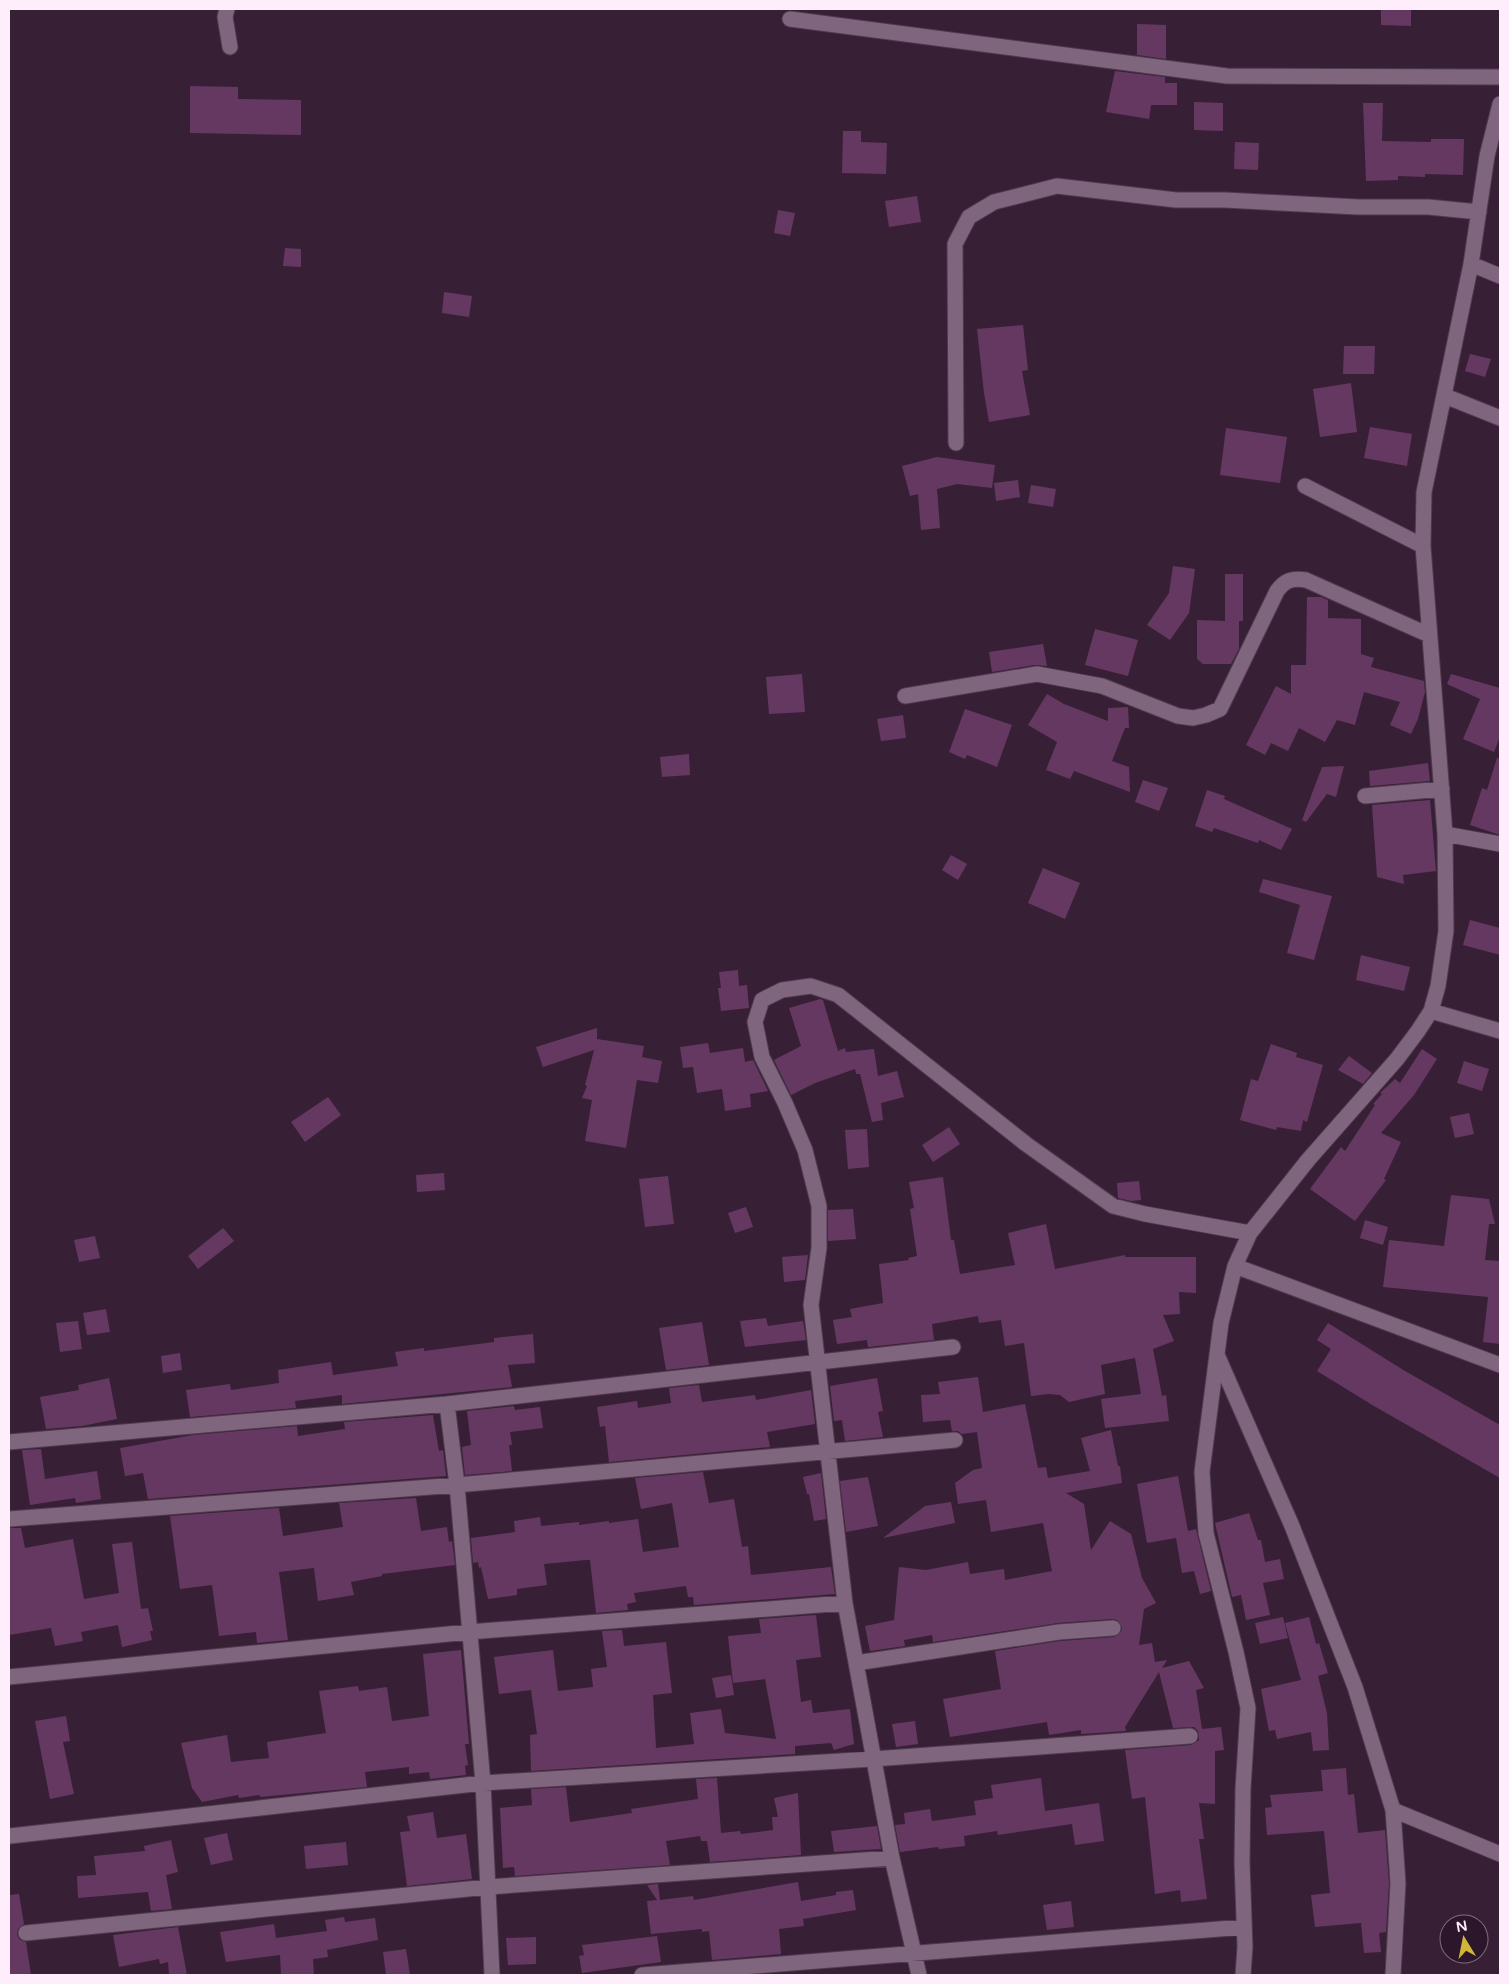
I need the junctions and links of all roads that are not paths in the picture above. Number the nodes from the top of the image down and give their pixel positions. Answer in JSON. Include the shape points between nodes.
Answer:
{"nodes":[{"id":1,"x":227,"y":9,"type":"edge"},
{"id":2,"x":790,"y":19,"type":"dead end"},
{"id":3,"x":230,"y":47,"type":"dead end"},
{"id":4,"x":1500,"y":77,"type":"edge"},
{"id":5,"x":1500,"y":104,"type":"edge"},
{"id":6,"x":1494,"y":158,"type":"edge"},
{"id":7,"x":1479,"y":212,"type":"junction"},
{"id":8,"x":1471,"y":264,"type":"junction"},
{"id":9,"x":1500,"y":276,"type":"edge"},
{"id":10,"x":1445,"y":396,"type":"junction"},
{"id":11,"x":1500,"y":418,"type":"edge"},
{"id":12,"x":956,"y":443,"type":"dead end"},
{"id":13,"x":1305,"y":486,"type":"dead end"},
{"id":14,"x":1423,"y":546,"type":"junction"},
{"id":15,"x":1429,"y":635,"type":"junction"},
{"id":16,"x":905,"y":696,"type":"dead end"},
{"id":17,"x":1442,"y":789,"type":"junction"},
{"id":18,"x":1365,"y":796,"type":"dead end"},
{"id":19,"x":1445,"y":834,"type":"junction"},
{"id":20,"x":1500,"y":844,"type":"edge"},
{"id":21,"x":1431,"y":1011,"type":"junction"},
{"id":22,"x":1500,"y":1030,"type":"edge"},
{"id":23,"x":1250,"y":1233,"type":"junction"},
{"id":24,"x":1235,"y":1266,"type":"junction"},
{"id":25,"x":953,"y":1347,"type":"dead end"},
{"id":26,"x":1218,"y":1357,"type":"junction"},
{"id":27,"x":817,"y":1363,"type":"junction"},
{"id":28,"x":1500,"y":1365,"type":"edge"},
{"id":29,"x":447,"y":1404,"type":"junction"},
{"id":30,"x":955,"y":1440,"type":"dead end"},
{"id":31,"x":9,"y":1442,"type":"edge"},
{"id":32,"x":828,"y":1451,"type":"junction"},
{"id":33,"x":457,"y":1485,"type":"junction"},
{"id":34,"x":9,"y":1520,"type":"edge"},
{"id":35,"x":844,"y":1603,"type":"junction"},
{"id":36,"x":1112,"y":1628,"type":"dead end"},
{"id":37,"x":468,"y":1632,"type":"junction"},
{"id":38,"x":856,"y":1662,"type":"junction"},
{"id":39,"x":9,"y":1677,"type":"edge"},
{"id":40,"x":1190,"y":1736,"type":"dead end"},
{"id":41,"x":873,"y":1759,"type":"junction"},
{"id":42,"x":483,"y":1783,"type":"junction"},
{"id":43,"x":1393,"y":1810,"type":"junction"},
{"id":44,"x":10,"y":1836,"type":"dead end"},
{"id":45,"x":1500,"y":1854,"type":"edge"},
{"id":46,"x":892,"y":1858,"type":"junction"},
{"id":47,"x":488,"y":1887,"type":"junction"},
{"id":48,"x":1244,"y":1927,"type":"junction"},
{"id":49,"x":26,"y":1933,"type":"dead end"},
{"id":50,"x":914,"y":1954,"type":"junction"},
{"id":51,"x":492,"y":1975,"type":"edge"},
{"id":52,"x":642,"y":1975,"type":"edge"},
{"id":53,"x":919,"y":1975,"type":"edge"},
{"id":54,"x":1244,"y":1975,"type":"edge"},
{"id":55,"x":1393,"y":1975,"type":"edge"}],
"edges":[{"from":1,"to":3,"type":"street"},
{"from":2,"to":4,"type":"street","via":[[1227,76]]},
{"from":5,"to":6,"type":"street"},
{"from":6,"to":7,"type":"street"},
{"from":7,"to":8,"type":"street"},
{"from":7,"to":12,"type":"street","via":[[1428,207],[1176,200],[1057,186],[994,202],[970,217],[955,244]]},
{"from":8,"to":9,"type":"street"},
{"from":8,"to":10,"type":"street"},
{"from":10,"to":11,"type":"street"},
{"from":10,"to":14,"type":"street","via":[[1424,492]]},
{"from":13,"to":14,"type":"street"},
{"from":14,"to":15,"type":"street"},
{"from":15,"to":16,"type":"street","via":[[1296,578],[1284,582],[1277,591],[1220,709],[1206,715],[1178,716],[1102,686],[1037,674]]},
{"from":15,"to":17,"type":"street"},
{"from":17,"to":18,"type":"street"},
{"from":17,"to":19,"type":"street"},
{"from":19,"to":20,"type":"street"},
{"from":19,"to":21,"type":"street","via":[[1446,930]]},
{"from":21,"to":22,"type":"street"},
{"from":21,"to":23,"type":"street","via":[[1396,1059]]},
{"from":23,"to":24,"type":"street"},
{"from":23,"to":27,"type":"street","via":[[1113,1206],[1026,1144],[838,995],[811,986],[782,990],[762,1000],[755,1022],[762,1057],[804,1150],[819,1206],[819,1248],[811,1305]]},
{"from":24,"to":26,"type":"street","via":[[1221,1323]]},
{"from":24,"to":28,"type":"street"},
{"from":25,"to":27,"type":"street"},
{"from":26,"to":43,"type":"street","via":[[1292,1526],[1355,1687]]},
{"from":26,"to":48,"type":"street","via":[[1202,1472],[1206,1533],[1248,1708],[1243,1789]]},
{"from":27,"to":29,"type":"street"},
{"from":27,"to":32,"type":"street"},
{"from":29,"to":31,"type":"street"},
{"from":29,"to":33,"type":"street"},
{"from":30,"to":32,"type":"street"},
{"from":32,"to":33,"type":"street"},
{"from":32,"to":35,"type":"street"},
{"from":33,"to":34,"type":"street"},
{"from":33,"to":37,"type":"street"},
{"from":35,"to":37,"type":"street"},
{"from":35,"to":38,"type":"street"},
{"from":36,"to":38,"type":"street","via":[[1058,1632]]},
{"from":37,"to":39,"type":"street"},
{"from":37,"to":42,"type":"street"},
{"from":38,"to":41,"type":"street"},
{"from":40,"to":41,"type":"street"},
{"from":41,"to":42,"type":"street"},
{"from":41,"to":46,"type":"street"},
{"from":42,"to":44,"type":"street"},
{"from":42,"to":47,"type":"street"},
{"from":43,"to":45,"type":"street"},
{"from":43,"to":55,"type":"street","via":[[1398,1883]]},
{"from":46,"to":47,"type":"street"},
{"from":46,"to":50,"type":"street"},
{"from":47,"to":49,"type":"street"},
{"from":47,"to":51,"type":"street"},
{"from":48,"to":50,"type":"street"},
{"from":48,"to":54,"type":"street"},
{"from":50,"to":52,"type":"street"},
{"from":50,"to":53,"type":"street"}]}
